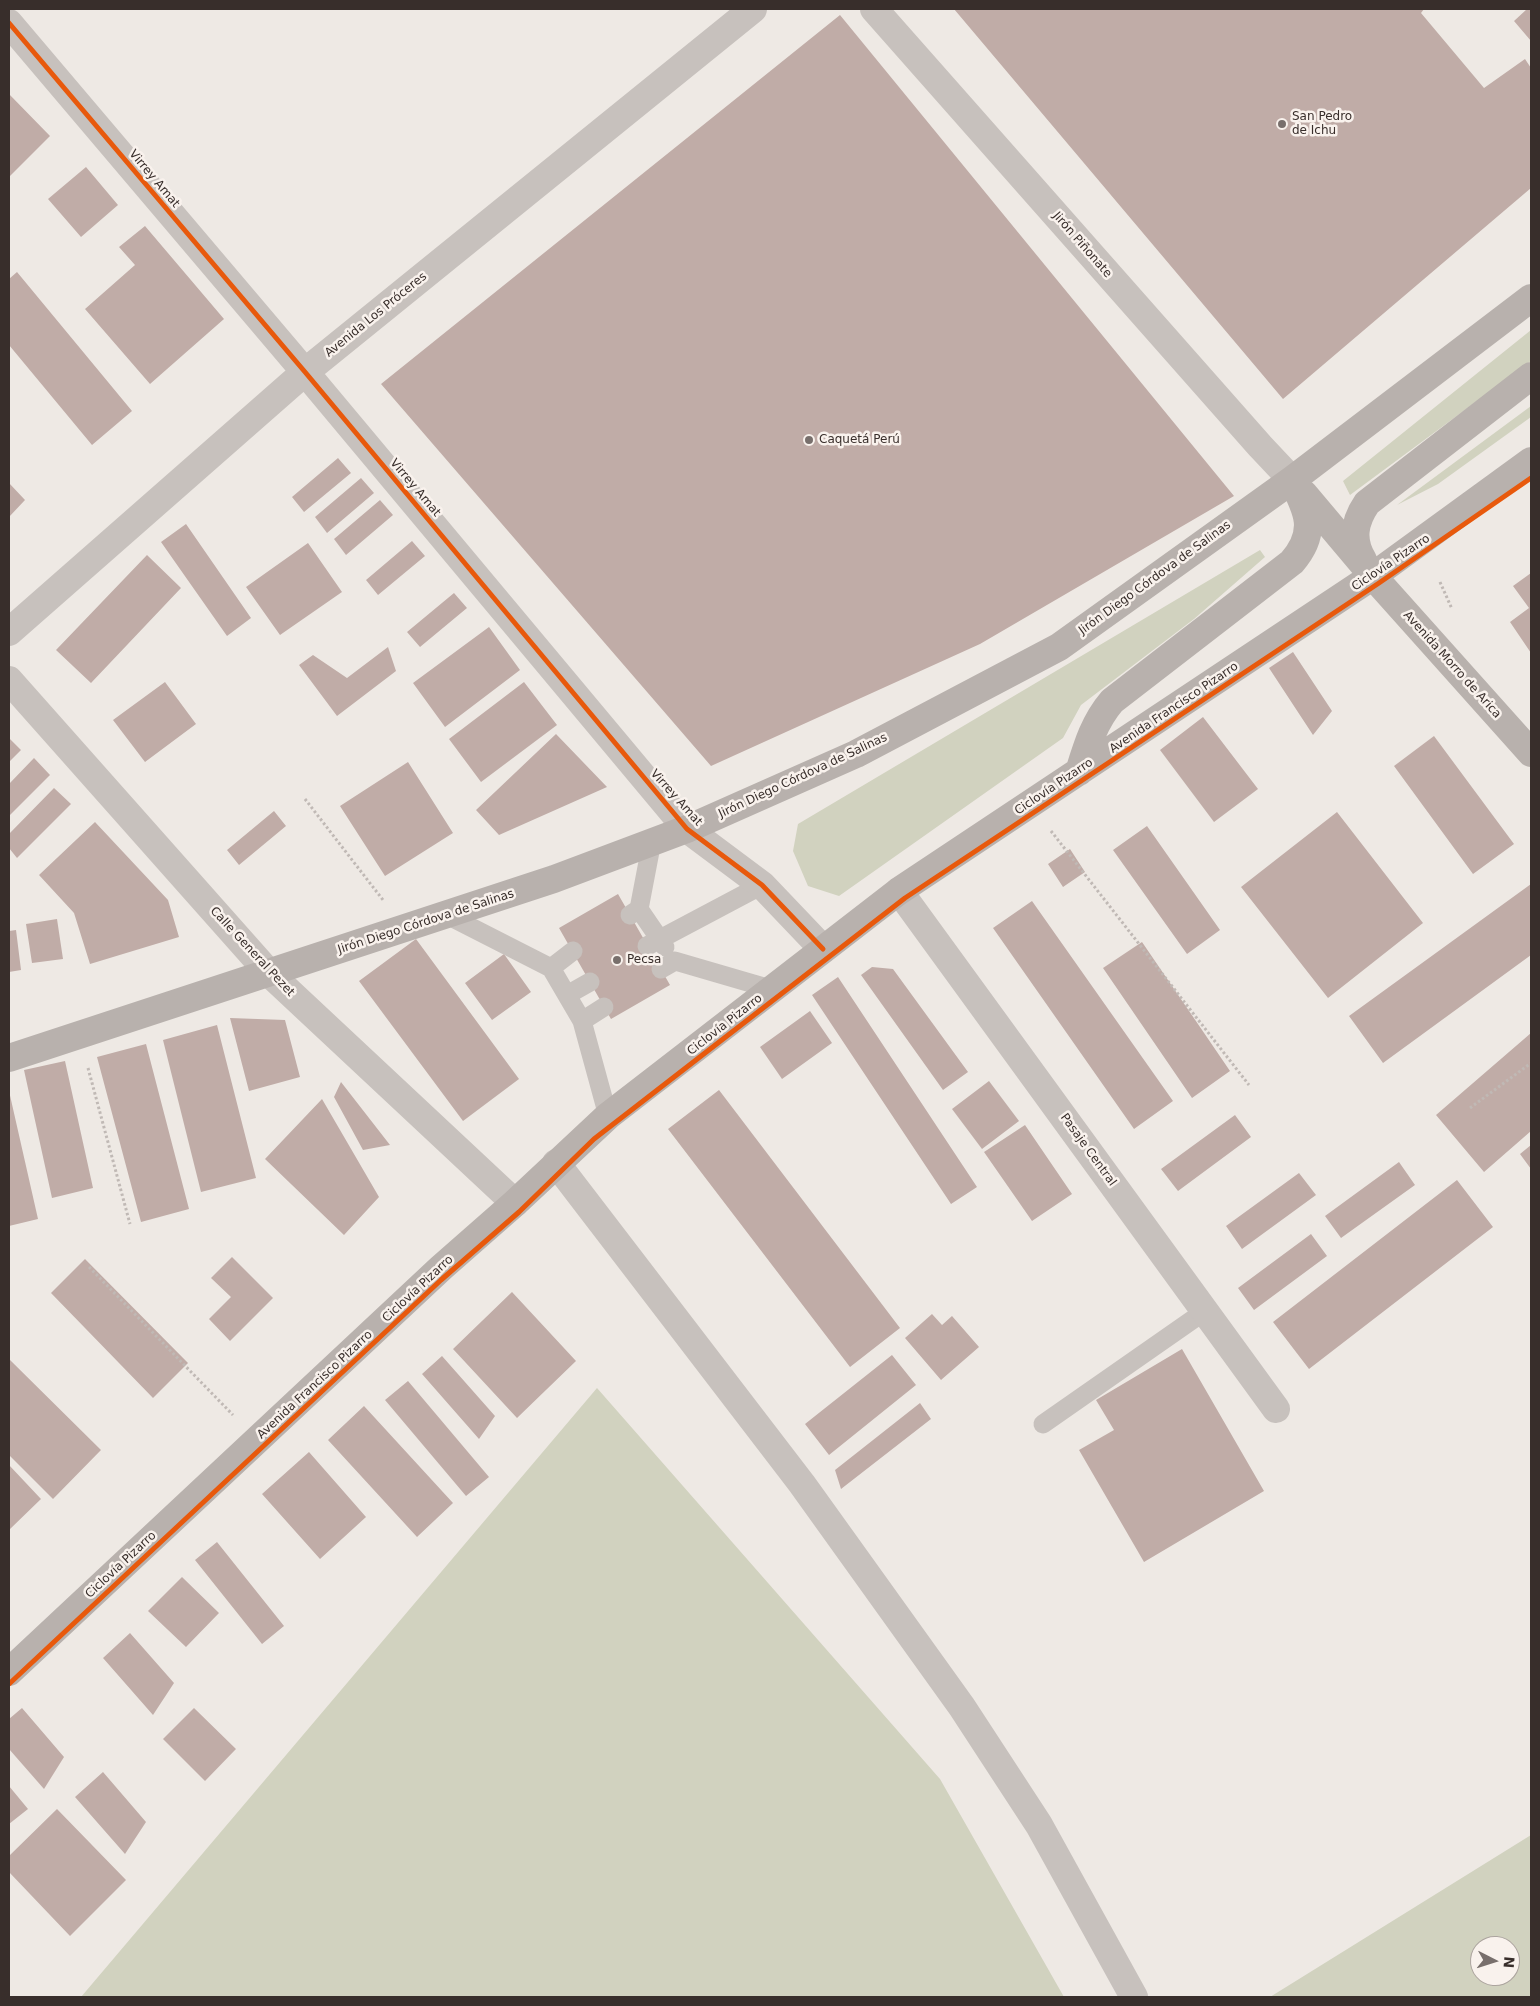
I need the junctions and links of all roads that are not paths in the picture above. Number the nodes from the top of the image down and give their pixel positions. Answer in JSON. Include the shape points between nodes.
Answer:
{"nodes":[{"id":1,"x":753,"y":9,"type":"edge"},
{"id":2,"x":874,"y":9,"type":"edge"},
{"id":3,"x":9,"y":23,"type":"edge"},
{"id":4,"x":1531,"y":298,"type":"edge"},
{"id":5,"x":305,"y":372,"type":"junction"},
{"id":6,"x":1531,"y":376,"type":"edge"},
{"id":7,"x":1531,"y":461,"type":"edge"},
{"id":8,"x":1292,"y":480,"type":"junction"},
{"id":9,"x":1373,"y":576,"type":"junction"},
{"id":10,"x":9,"y":632,"type":"edge"},
{"id":11,"x":9,"y":680,"type":"edge"},
{"id":12,"x":1531,"y":753,"type":"edge"},
{"id":13,"x":1079,"y":772,"type":"junction"},
{"id":14,"x":687,"y":829,"type":"junction"},
{"id":15,"x":652,"y":841,"type":"junction"},
{"id":16,"x":762,"y":885,"type":"junction"},
{"id":17,"x":900,"y":891,"type":"junction"},
{"id":18,"x":447,"y":915,"type":"junction"},
{"id":19,"x":653,"y":942,"type":"junction"},
{"id":20,"x":822,"y":949,"type":"junction"},
{"id":21,"x":573,"y":951,"type":"dead end"},
{"id":22,"x":552,"y":968,"type":"junction"},
{"id":23,"x":269,"y":973,"type":"junction"},
{"id":24,"x":590,"y":982,"type":"dead end"},
{"id":25,"x":771,"y":989,"type":"junction"},
{"id":26,"x":567,"y":995,"type":"junction"},
{"id":27,"x":604,"y":1007,"type":"dead end"},
{"id":28,"x":582,"y":1021,"type":"junction"},
{"id":29,"x":9,"y":1058,"type":"edge"},
{"id":30,"x":608,"y":1116,"type":"junction"},
{"id":31,"x":556,"y":1162,"type":"junction"},
{"id":32,"x":515,"y":1203,"type":"junction"},
{"id":33,"x":1205,"y":1311,"type":"junction"},
{"id":34,"x":1276,"y":1409,"type":"dead end"},
{"id":35,"x":1043,"y":1424,"type":"dead end"},
{"id":36,"x":9,"y":1672,"type":"edge"},
{"id":37,"x":1134,"y":1997,"type":"edge"}],
"edges":[{"from":1,"to":5,"type":"street","name":"Avenida Los Próceres"},
{"from":2,"to":8,"type":"street","name":"Jirón Piñonate"},
{"from":3,"to":5,"type":"street","name":"Virrey Amat"},
{"from":4,"to":8,"type":"main road","name":"Jirón Diego Córdova de Salinas"},
{"from":5,"to":10,"type":"street","name":"Avenida Los Próceres"},
{"from":5,"to":14,"type":"street","name":"Virrey Amat"},
{"from":6,"to":9,"type":"main road","via":[[1368,503],[1357,520],[1355,537],[1360,554]]},
{"from":7,"to":9,"type":"main road","name":"Avenida Francisco Pizarro"},
{"from":8,"to":9,"type":"main road"},
{"from":8,"to":13,"type":"main road","via":[[1308,518],[1308,533],[1302,551],[1112,701],[1092,732]]},
{"from":8,"to":14,"type":"main road","name":"Jirón Diego Córdova de Salinas","via":[[1059,647],[856,754]]},
{"from":9,"to":12,"type":"main road","name":"Avenida Morro de Arica"},
{"from":9,"to":13,"type":"main road","name":"Avenida Francisco Pizarro"},
{"from":11,"to":23,"type":"street","name":"Calle General Pezet"},
{"from":13,"to":17,"type":"main road","name":"Avenida Francisco Pizarro"},
{"from":14,"to":15,"type":"main road","name":"Jirón Diego Córdova de Salinas"},
{"from":14,"to":16,"type":"street","name":"Virrey Amat"},
{"from":15,"to":18,"type":"main road","name":"Jirón Diego Córdova de Salinas"},
{"from":15,"to":19,"type":"lane","via":[[634,912]]},
{"from":16,"to":19,"type":"lane"},
{"from":16,"to":20,"type":"street","name":"Virrey Amat"},
{"from":17,"to":20,"type":"main road","name":"Avenida Francisco Pizarro"},
{"from":17,"to":33,"type":"street","name":"Pasaje Central"},
{"from":18,"to":22,"type":"lane"},
{"from":18,"to":23,"type":"main road","name":"Jirón Diego Córdova de Salinas"},
{"from":19,"to":25,"type":"lane","via":[[668,965]]},
{"from":20,"to":25,"type":"main road","name":"Avenida Francisco Pizarro"},
{"from":21,"to":22,"type":"lane"},
{"from":22,"to":26,"type":"lane"},
{"from":23,"to":29,"type":"main road","name":"Jirón Diego Córdova de Salinas"},
{"from":23,"to":32,"type":"street","name":"Calle General Pezet"},
{"from":24,"to":26,"type":"lane"},
{"from":25,"to":30,"type":"main road","name":"Avenida Francisco Pizarro"},
{"from":26,"to":28,"type":"lane"},
{"from":27,"to":28,"type":"lane"},
{"from":28,"to":30,"type":"lane"},
{"from":30,"to":31,"type":"main road","name":"Avenida Francisco Pizarro"},
{"from":31,"to":32,"type":"main road","name":"Avenida Francisco Pizarro"},
{"from":31,"to":37,"type":"street","via":[[802,1484],[962,1707],[1039,1825]]},
{"from":32,"to":36,"type":"main road","name":"Avenida Francisco Pizarro","via":[[440,1268]]},
{"from":33,"to":34,"type":"street","name":"Pasaje Central"},
{"from":33,"to":35,"type":"lane"}]}
